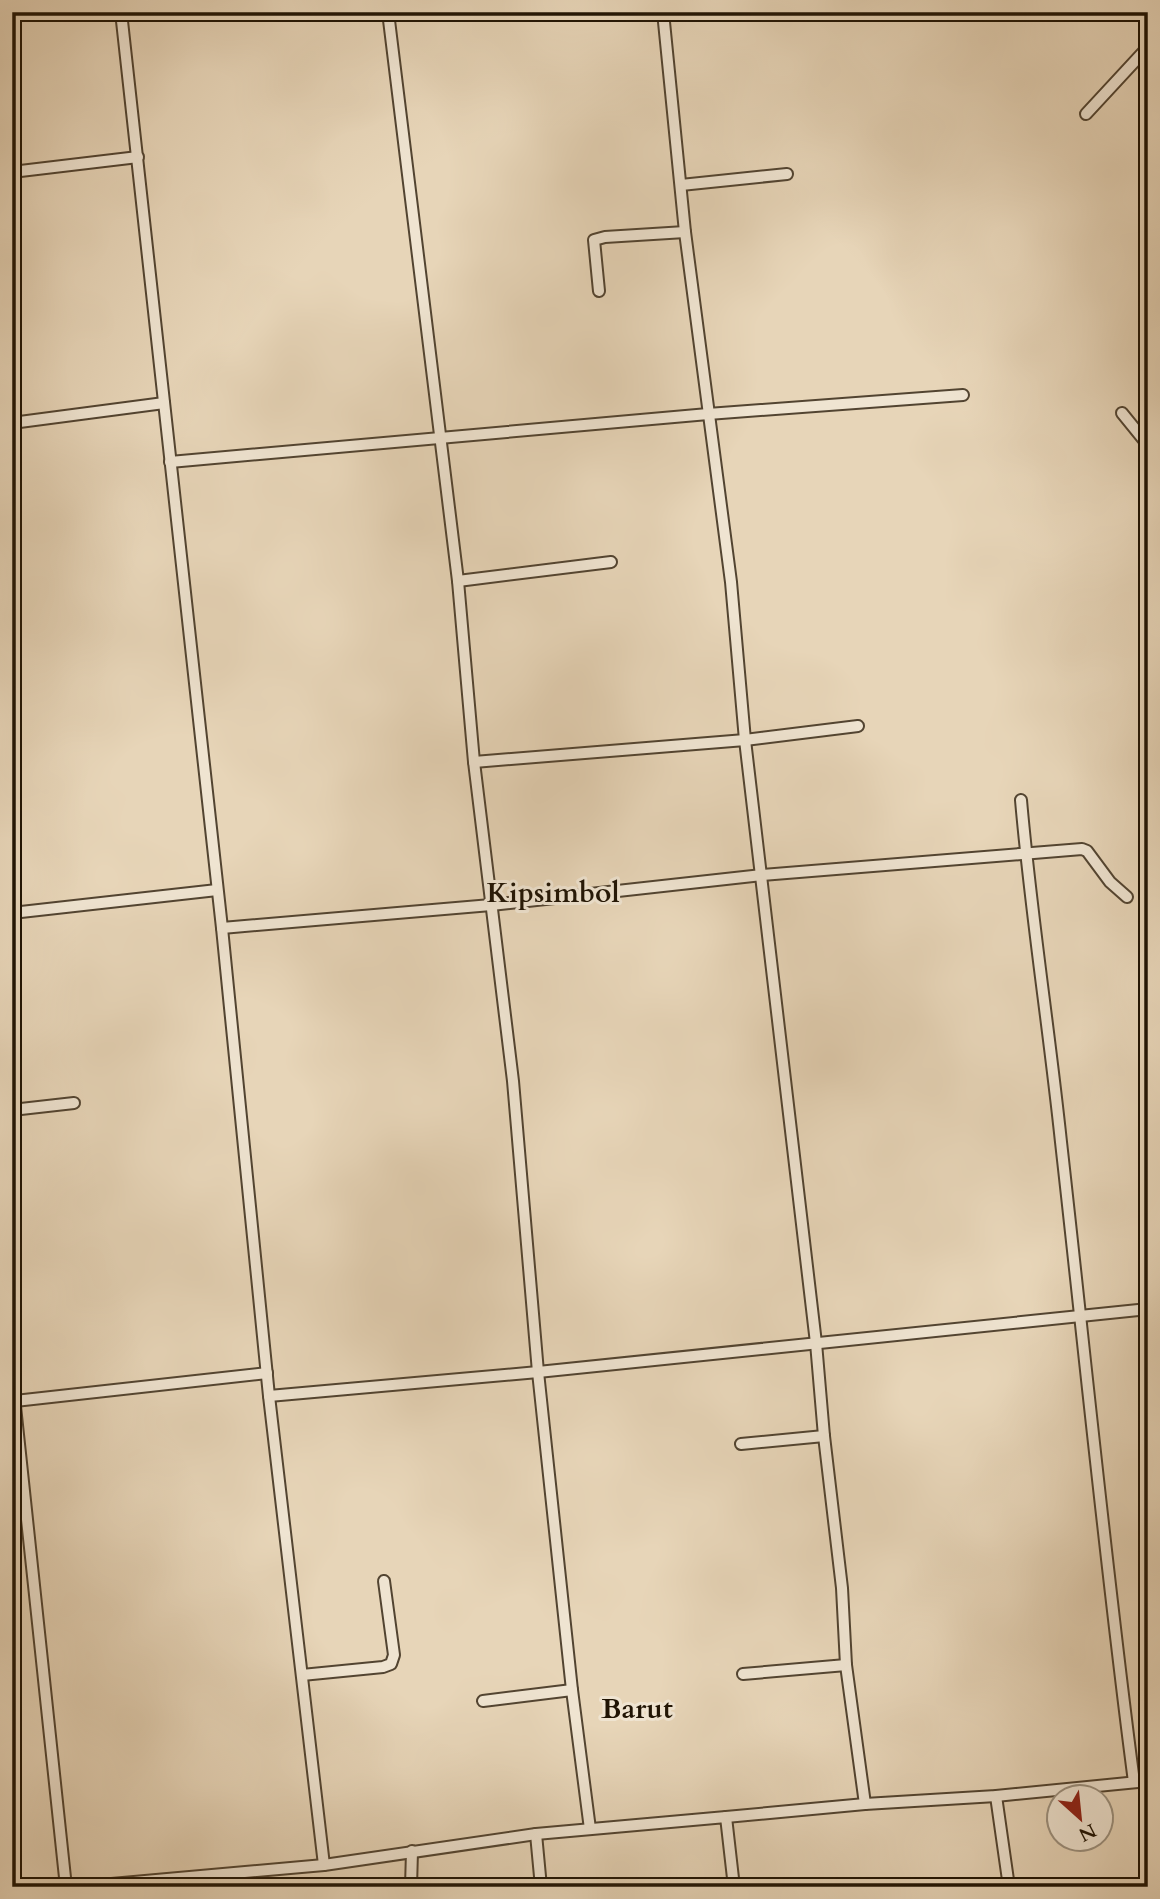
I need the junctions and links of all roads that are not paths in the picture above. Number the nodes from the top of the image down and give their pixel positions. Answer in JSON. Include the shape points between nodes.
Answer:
{"nodes":[{"id":1,"x":121,"y":12,"type":"edge"},
{"id":2,"x":388,"y":12,"type":"edge"},
{"id":3,"x":663,"y":12,"type":"edge"},
{"id":4,"x":1143,"y":12,"type":"edge"},
{"id":5,"x":1148,"y":17,"type":"edge"},
{"id":6,"x":1148,"y":47,"type":"edge"},
{"id":7,"x":1086,"y":114,"type":"dead end"},
{"id":8,"x":138,"y":157,"type":"junction"},
{"id":9,"x":12,"y":172,"type":"edge"},
{"id":10,"x":787,"y":174,"type":"dead end"},
{"id":11,"x":681,"y":185,"type":"junction"},
{"id":12,"x":685,"y":232,"type":"junction"},
{"id":13,"x":599,"y":291,"type":"dead end"},
{"id":14,"x":963,"y":395,"type":"dead end"},
{"id":15,"x":164,"y":403,"type":"junction"},
{"id":16,"x":1122,"y":413,"type":"dead end"},
{"id":17,"x":708,"y":414,"type":"junction"},
{"id":18,"x":12,"y":423,"type":"edge"},
{"id":19,"x":439,"y":439,"type":"junction"},
{"id":20,"x":1148,"y":445,"type":"edge"},
{"id":21,"x":170,"y":462,"type":"junction"},
{"id":22,"x":611,"y":562,"type":"dead end"},
{"id":23,"x":458,"y":581,"type":"junction"},
{"id":24,"x":858,"y":726,"type":"dead end"},
{"id":25,"x":745,"y":740,"type":"junction"},
{"id":26,"x":474,"y":762,"type":"junction"},
{"id":27,"x":1021,"y":800,"type":"dead end"},
{"id":28,"x":1026,"y":853,"type":"junction"},
{"id":29,"x":762,"y":876,"type":"junction"},
{"id":30,"x":217,"y":890,"type":"junction"},
{"id":31,"x":1127,"y":897,"type":"dead end"},
{"id":32,"x":491,"y":905,"type":"junction"},
{"id":33,"x":12,"y":913,"type":"edge"},
{"id":34,"x":222,"y":928,"type":"junction"},
{"id":35,"x":74,"y":1103,"type":"dead end"},
{"id":36,"x":12,"y":1110,"type":"edge"},
{"id":37,"x":1148,"y":1309,"type":"edge"},
{"id":38,"x":1079,"y":1315,"type":"junction"},
{"id":39,"x":816,"y":1343,"type":"junction"},
{"id":40,"x":538,"y":1372,"type":"junction"},
{"id":41,"x":267,"y":1373,"type":"junction"},
{"id":42,"x":12,"y":1377,"type":"edge"},
{"id":43,"x":269,"y":1396,"type":"junction"},
{"id":44,"x":15,"y":1401,"type":"junction"},
{"id":45,"x":824,"y":1436,"type":"junction"},
{"id":46,"x":741,"y":1444,"type":"dead end"},
{"id":47,"x":384,"y":1581,"type":"dead end"},
{"id":48,"x":846,"y":1665,"type":"junction"},
{"id":49,"x":743,"y":1674,"type":"dead end"},
{"id":50,"x":302,"y":1675,"type":"junction"},
{"id":51,"x":572,"y":1690,"type":"junction"},
{"id":52,"x":483,"y":1701,"type":"dead end"},
{"id":53,"x":1148,"y":1781,"type":"edge"},
{"id":54,"x":1134,"y":1782,"type":"junction"},
{"id":55,"x":996,"y":1796,"type":"junction"},
{"id":56,"x":865,"y":1804,"type":"junction"},
{"id":57,"x":726,"y":1817,"type":"junction"},
{"id":58,"x":590,"y":1829,"type":"junction"},
{"id":59,"x":536,"y":1835,"type":"junction"},
{"id":60,"x":412,"y":1851,"type":"junction"},
{"id":61,"x":324,"y":1865,"type":"junction"},
{"id":62,"x":66,"y":1887,"type":"edge"},
{"id":63,"x":78,"y":1887,"type":"edge"},
{"id":64,"x":411,"y":1887,"type":"edge"},
{"id":65,"x":541,"y":1887,"type":"edge"},
{"id":66,"x":734,"y":1887,"type":"edge"},
{"id":67,"x":1009,"y":1887,"type":"edge"}],
"edges":[{"from":1,"to":8,"type":"street"},
{"from":2,"to":19,"type":"street"},
{"from":3,"to":11,"type":"street"},
{"from":4,"to":5,"type":"street"},
{"from":6,"to":7,"type":"street"},
{"from":8,"to":9,"type":"street"},
{"from":8,"to":15,"type":"street"},
{"from":10,"to":11,"type":"street"},
{"from":11,"to":12,"type":"street"},
{"from":12,"to":13,"type":"street","via":[[594,240]]},
{"from":12,"to":17,"type":"street"},
{"from":14,"to":17,"type":"street"},
{"from":15,"to":18,"type":"street"},
{"from":15,"to":21,"type":"street"},
{"from":16,"to":20,"type":"street"},
{"from":17,"to":19,"type":"street"},
{"from":17,"to":25,"type":"street","via":[[731,582]]},
{"from":19,"to":21,"type":"street"},
{"from":19,"to":23,"type":"street"},
{"from":21,"to":30,"type":"street"},
{"from":22,"to":23,"type":"street"},
{"from":23,"to":26,"type":"street"},
{"from":24,"to":25,"type":"street"},
{"from":25,"to":26,"type":"street"},
{"from":25,"to":29,"type":"street"},
{"from":26,"to":32,"type":"street"},
{"from":27,"to":28,"type":"street"},
{"from":28,"to":29,"type":"street"},
{"from":28,"to":31,"type":"street","via":[[1087,851],[1110,883]]},
{"from":28,"to":38,"type":"street"},
{"from":29,"to":32,"type":"street"},
{"from":29,"to":39,"type":"street"},
{"from":30,"to":33,"type":"street"},
{"from":30,"to":34,"type":"street"},
{"from":32,"to":34,"type":"street"},
{"from":32,"to":40,"type":"street","via":[[513,1081]]},
{"from":34,"to":41,"type":"street"},
{"from":35,"to":36,"type":"street"},
{"from":37,"to":38,"type":"street"},
{"from":38,"to":39,"type":"street"},
{"from":38,"to":54,"type":"street"},
{"from":39,"to":40,"type":"street"},
{"from":39,"to":45,"type":"street"},
{"from":40,"to":43,"type":"street"},
{"from":40,"to":51,"type":"street"},
{"from":41,"to":43,"type":"street"},
{"from":41,"to":44,"type":"street"},
{"from":42,"to":44,"type":"street"},
{"from":43,"to":50,"type":"street"},
{"from":44,"to":62,"type":"street"},
{"from":45,"to":46,"type":"street"},
{"from":45,"to":48,"type":"street"},
{"from":47,"to":50,"type":"street","via":[[394,1655],[391,1664]]},
{"from":48,"to":49,"type":"street"},
{"from":48,"to":56,"type":"street"},
{"from":50,"to":61,"type":"street"},
{"from":51,"to":52,"type":"street"},
{"from":51,"to":58,"type":"street"},
{"from":53,"to":54,"type":"street"},
{"from":54,"to":55,"type":"street"},
{"from":55,"to":56,"type":"street"},
{"from":55,"to":67,"type":"street"},
{"from":56,"to":57,"type":"street"},
{"from":57,"to":58,"type":"street"},
{"from":57,"to":66,"type":"street"},
{"from":58,"to":59,"type":"street"},
{"from":59,"to":60,"type":"street"},
{"from":59,"to":65,"type":"street"},
{"from":60,"to":61,"type":"street"},
{"from":60,"to":64,"type":"street"},
{"from":61,"to":63,"type":"street"}]}
